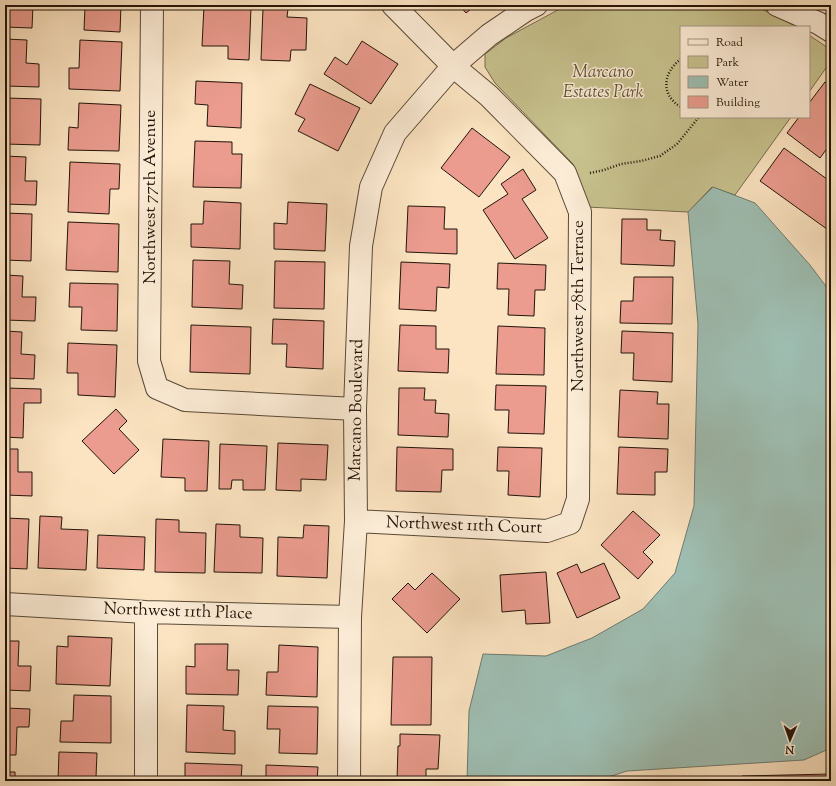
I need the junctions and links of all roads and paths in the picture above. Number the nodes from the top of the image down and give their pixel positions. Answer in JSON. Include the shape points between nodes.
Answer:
{"nodes":[{"id":1,"x":152,"y":5,"type":"edge"},
{"id":2,"x":393,"y":5,"type":"edge"},
{"id":3,"x":536,"y":5,"type":"edge"},
{"id":4,"x":777,"y":5,"type":"edge"},
{"id":5,"x":823,"y":19,"type":"edge"},
{"id":6,"x":680,"y":60,"type":"edge"},
{"id":7,"x":453,"y":66,"type":"junction"},
{"id":8,"x":680,"y":106,"type":"edge"},
{"id":9,"x":698,"y":118,"type":"edge"},
{"id":10,"x":590,"y":173,"type":"dead end"},
{"id":11,"x":355,"y":409,"type":"junction"},
{"id":12,"x":356,"y":521,"type":"junction"},
{"id":13,"x":570,"y":523,"type":"joint"},
{"id":14,"x":5,"y":604,"type":"edge"},
{"id":15,"x":146,"y":612,"type":"junction"},
{"id":16,"x":350,"y":617,"type":"junction"},
{"id":17,"x":146,"y":781,"type":"edge"},
{"id":18,"x":350,"y":781,"type":"edge"}],
"edges":[{"from":1,"to":11,"type":"street","name":"Northwest 77th Avenue","via":[[149,361],[157,388],[185,400]]},
{"from":2,"to":7,"type":"street","name":"Northwest 78th Terrace"},
{"from":3,"to":7,"type":"street","name":"Marcano Boulevard","via":[[489,34]]},
{"from":4,"to":5,"type":"street"},
{"from":6,"to":8,"type":"path","via":[[670,69],[666,81],[666,88],[672,100]]},
{"from":7,"to":11,"type":"street","name":"Marcano Boulevard","via":[[395,133],[371,187],[361,246]]},
{"from":7,"to":13,"type":"street","name":"Northwest 78th Terrace","via":[[489,96],[565,174],[580,212],[578,499]]},
{"from":9,"to":10,"type":"path","via":[[677,144],[660,156]]},
{"from":11,"to":12,"type":"street","name":"Marcano Boulevard"},
{"from":12,"to":13,"type":"street","name":"Northwest 11th Court","via":[[547,531]]},
{"from":12,"to":16,"type":"street","name":"Marcano Boulevard"},
{"from":14,"to":15,"type":"street","name":"Northwest 11th Place"},
{"from":15,"to":16,"type":"street","name":"Northwest 11th Place"},
{"from":15,"to":17,"type":"street"},
{"from":16,"to":18,"type":"street","name":"Marcano Boulevard"}]}
